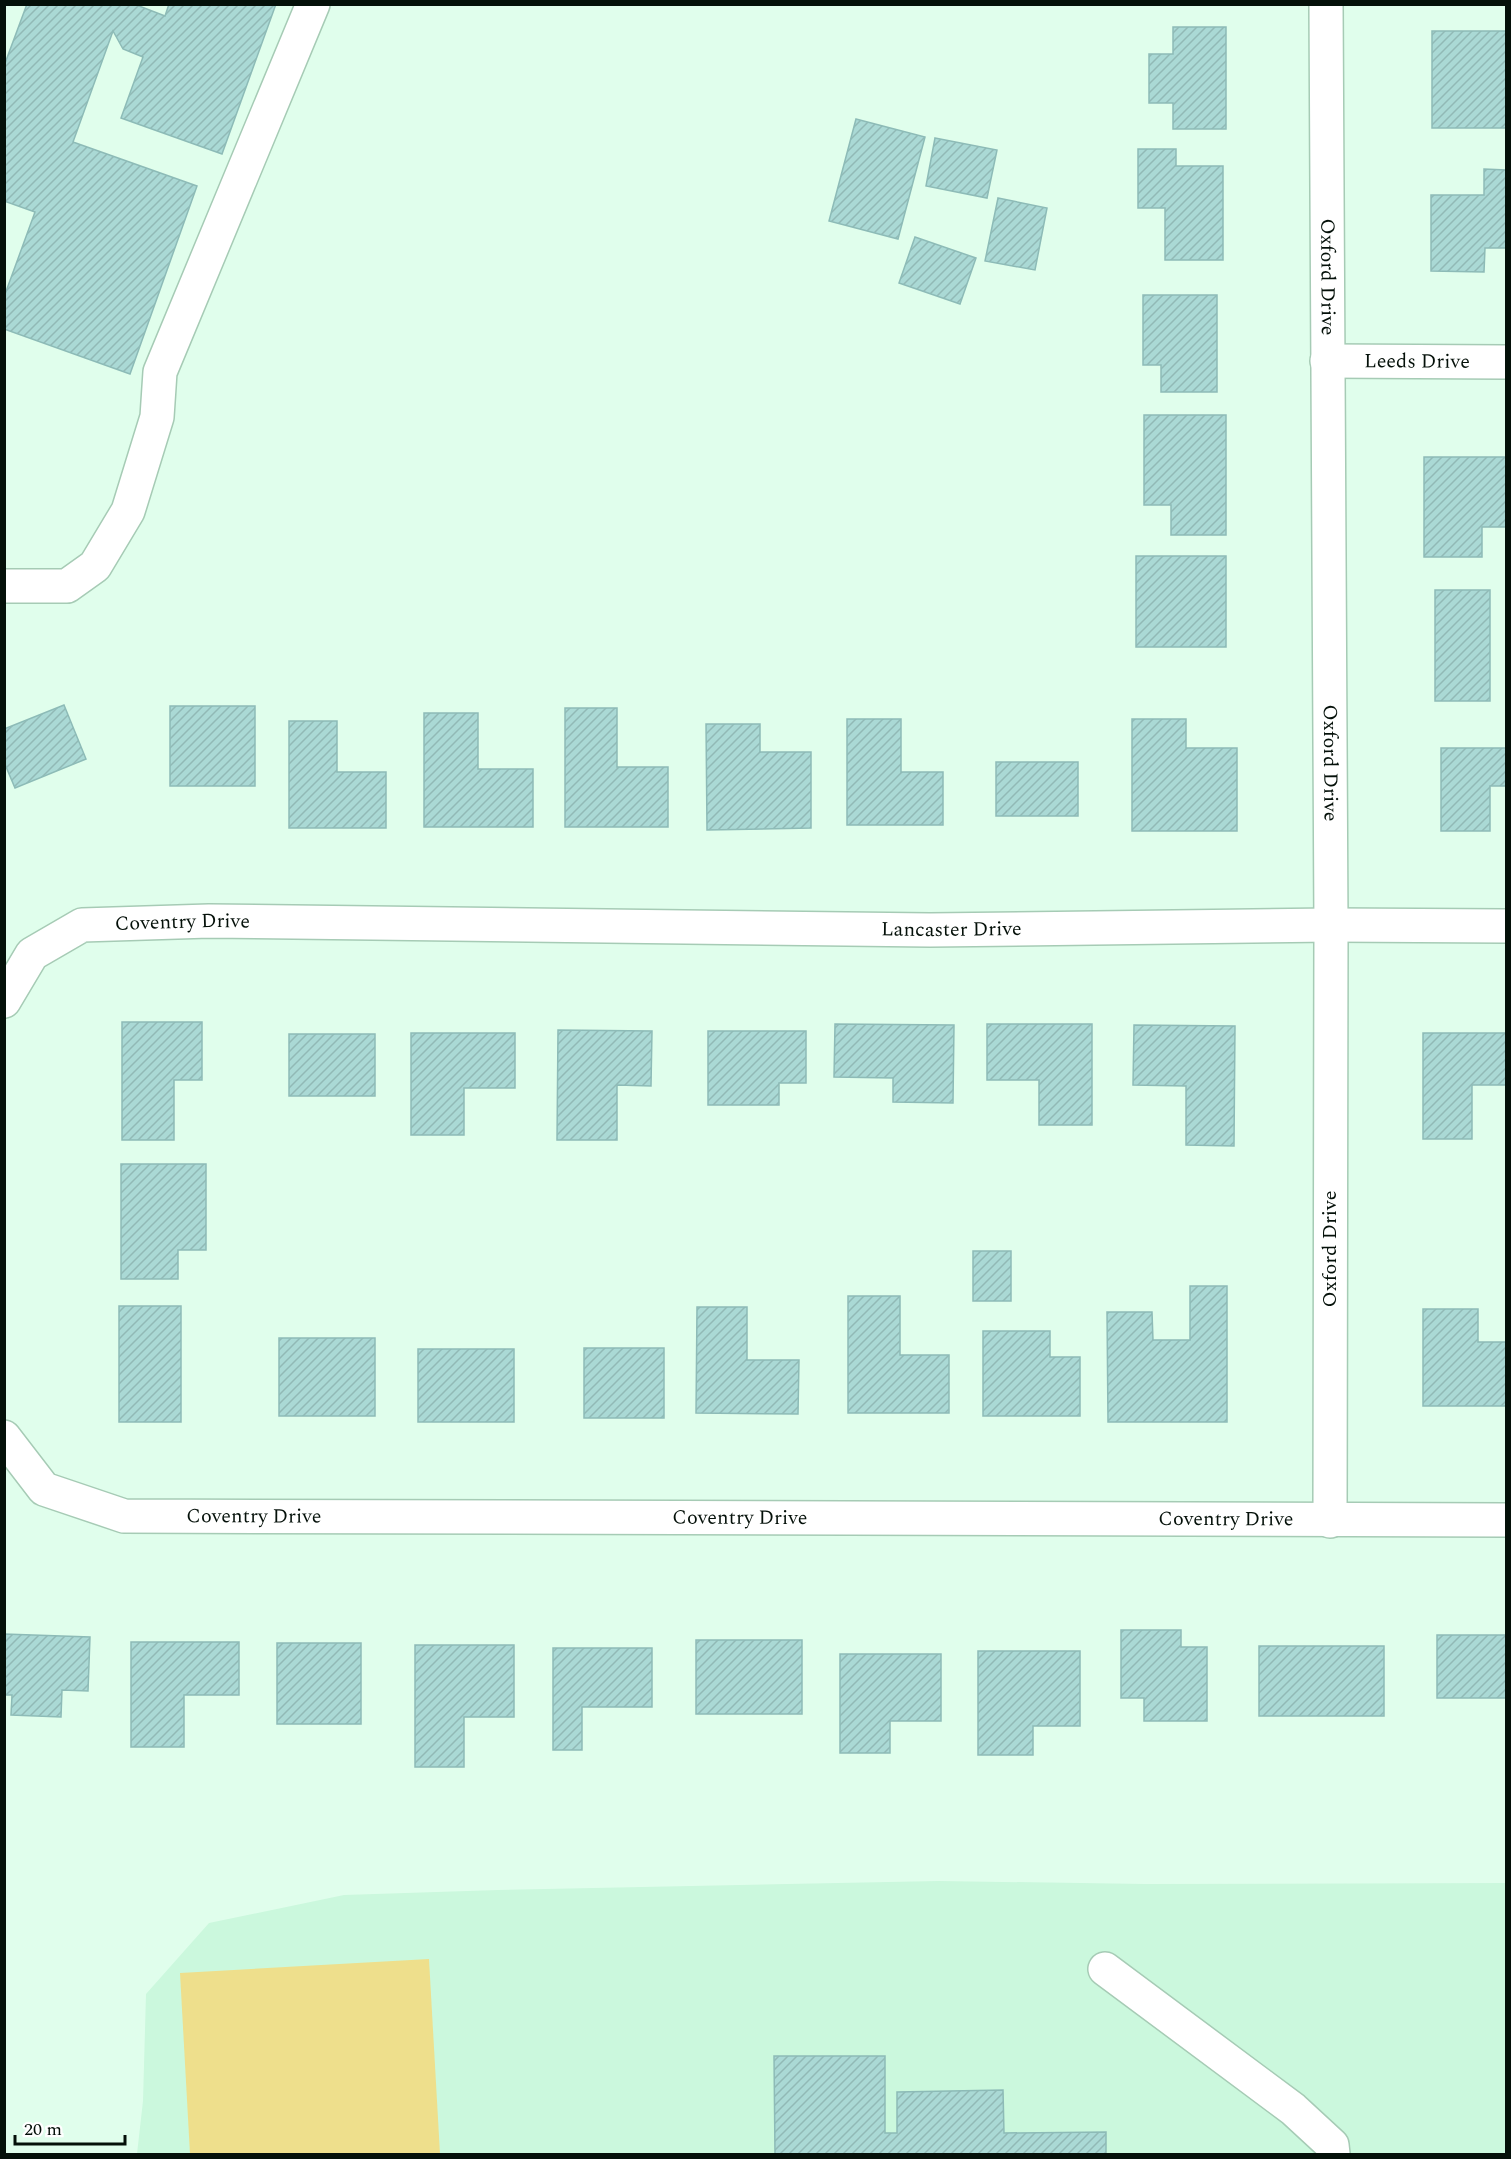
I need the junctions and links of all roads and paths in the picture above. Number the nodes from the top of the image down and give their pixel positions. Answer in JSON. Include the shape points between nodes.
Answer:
{"nodes":[{"id":1,"x":313,"y":4,"type":"edge"},
{"id":2,"x":1326,"y":4,"type":"edge"},
{"id":3,"x":1327,"y":361,"type":"junction"},
{"id":4,"x":1506,"y":362,"type":"edge"},
{"id":5,"x":4,"y":586,"type":"edge"},
{"id":6,"x":396,"y":924,"type":"joint"},
{"id":7,"x":1331,"y":925,"type":"junction"},
{"id":8,"x":1506,"y":926,"type":"edge"},
{"id":9,"x":4,"y":1001,"type":"edge"},
{"id":10,"x":4,"y":1437,"type":"edge"},
{"id":11,"x":1506,"y":1520,"type":"edge"},
{"id":12,"x":1330,"y":1521,"type":"junction"},
{"id":13,"x":1106,"y":1969,"type":"dead end"},
{"id":14,"x":1333,"y":2154,"type":"edge"}],
"edges":[{"from":1,"to":5,"type":"street","via":[[159,372],[158,417],[128,511],[95,566],[67,586]]},
{"from":2,"to":3,"type":"street","name":"Oxford Drive"},
{"from":3,"to":4,"type":"street","name":"Leeds Drive"},
{"from":3,"to":7,"type":"street","name":"Oxford Drive"},
{"from":6,"to":7,"type":"street","name":"Lancaster Drive","via":[[918,930]]},
{"from":6,"to":9,"type":"street","name":"Coventry Drive","via":[[209,921],[82,925],[32,954]]},
{"from":7,"to":8,"type":"street","name":"Lancaster Drive"},
{"from":7,"to":12,"type":"street","name":"Oxford Drive"},
{"from":10,"to":12,"type":"street","name":"Coventry Drive","via":[[44,1489],[124,1516]]},
{"from":11,"to":12,"type":"street","name":"Coventry Drive"},
{"from":13,"to":14,"type":"street","via":[[1293,2109],[1332,2145]]}]}
